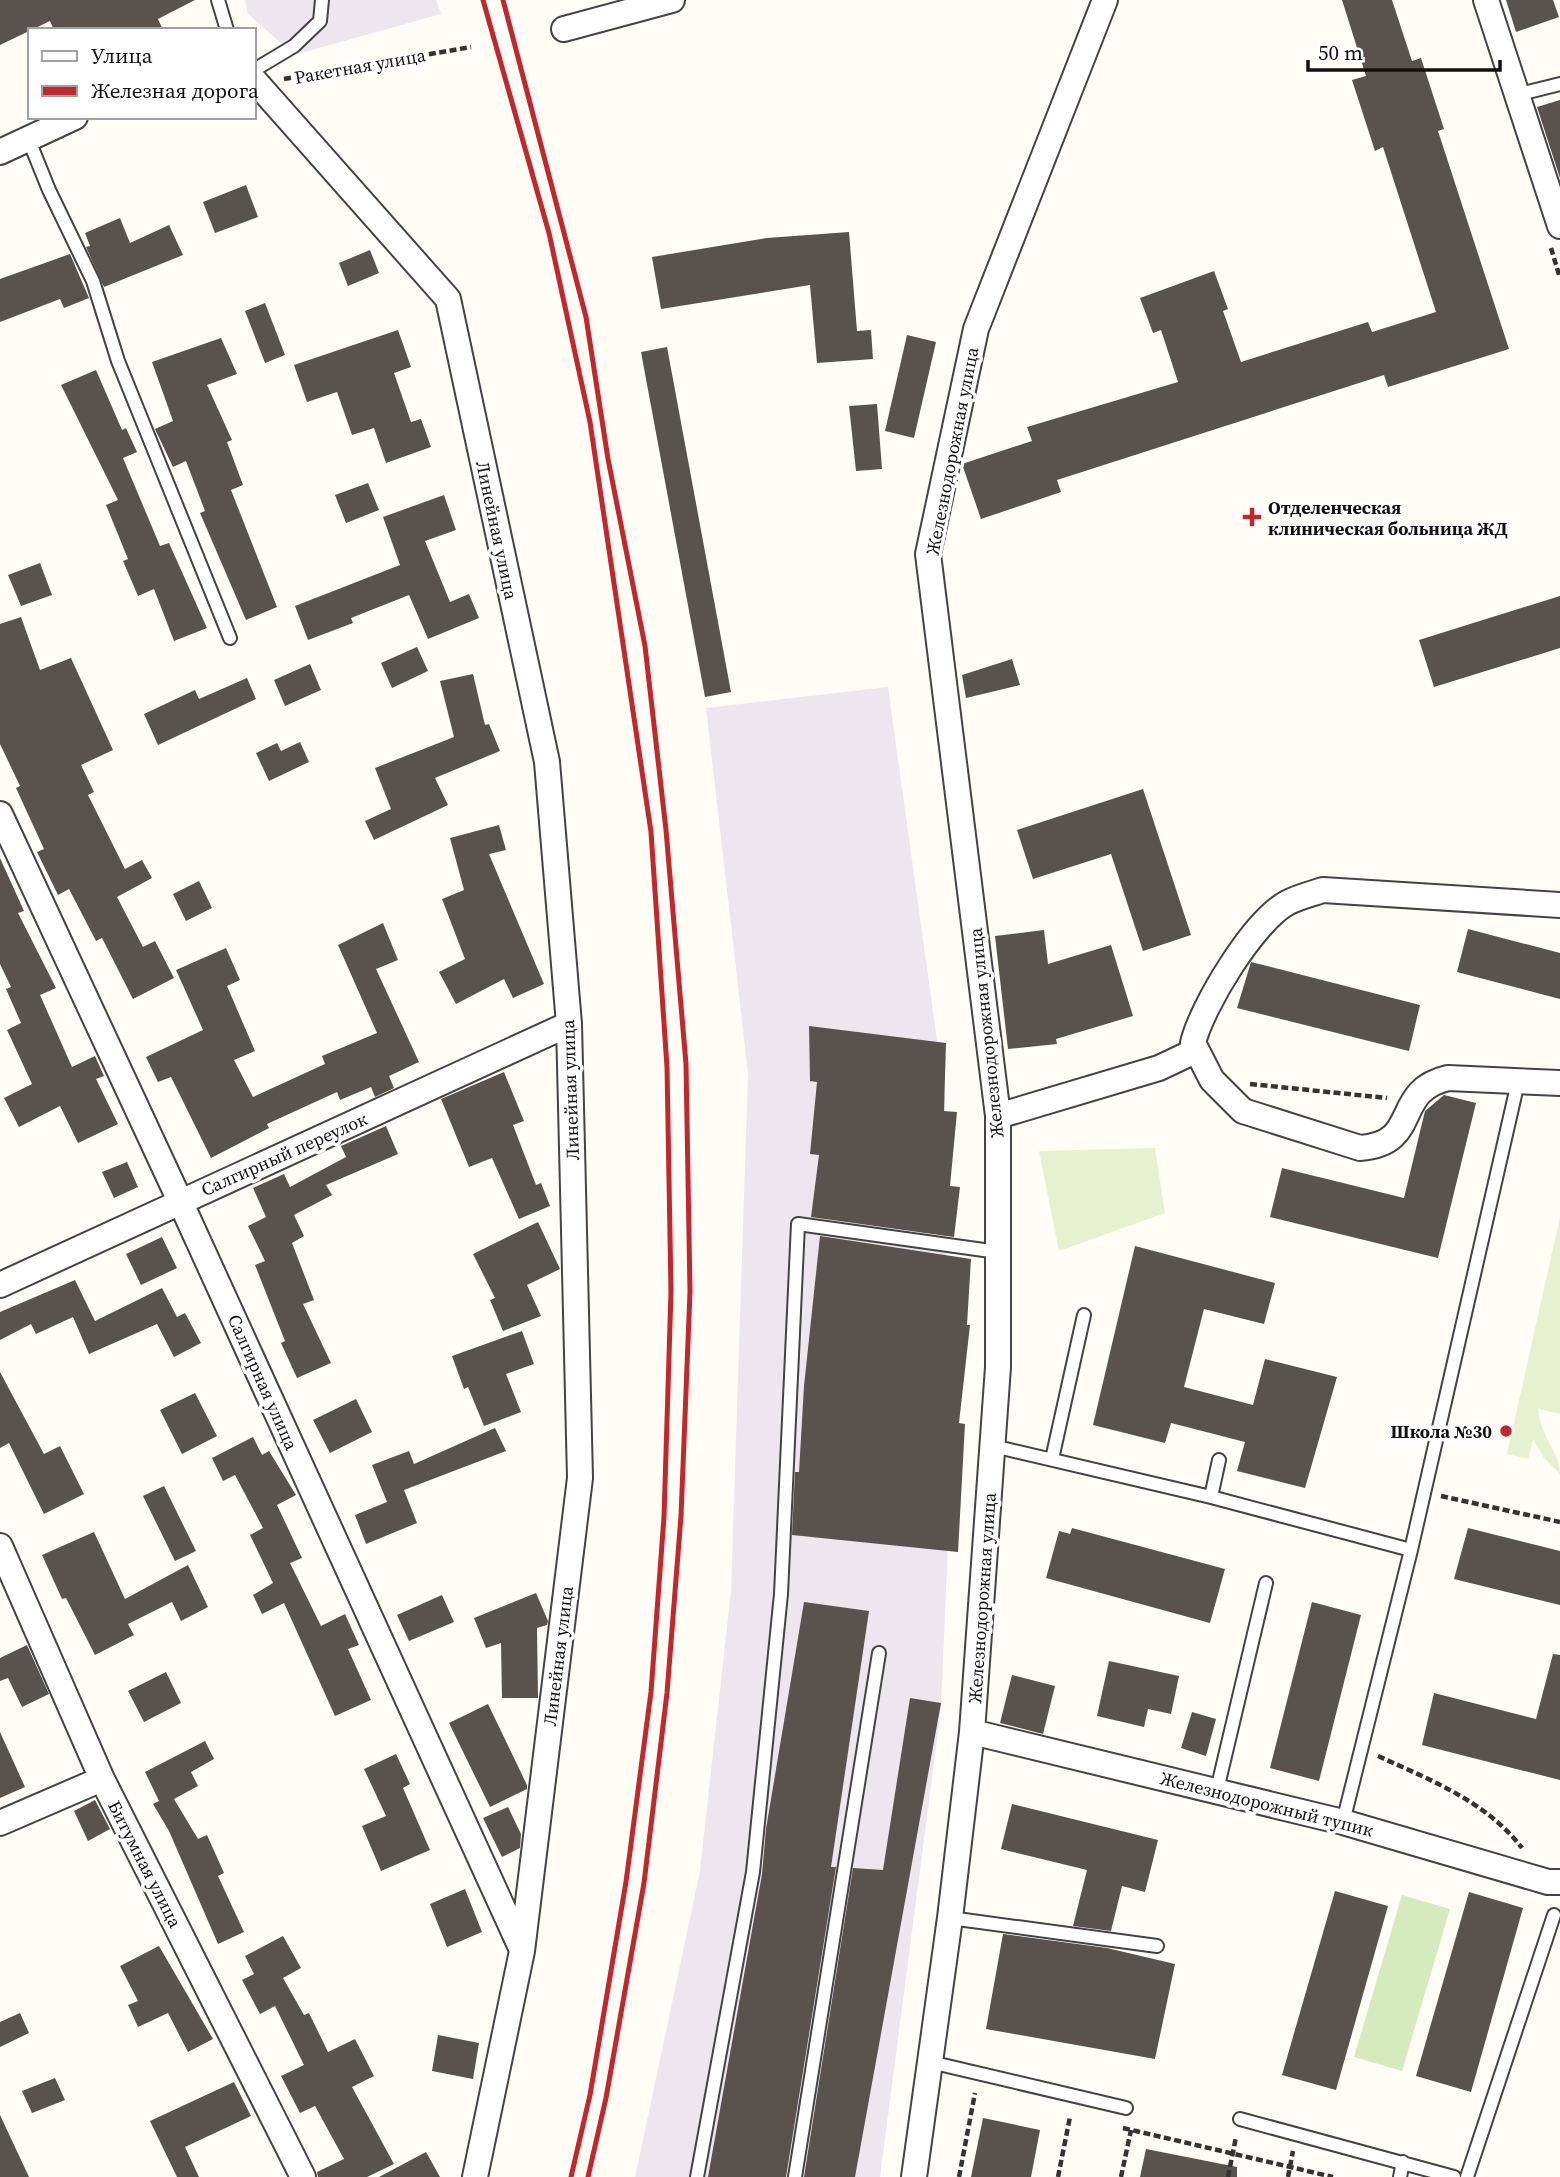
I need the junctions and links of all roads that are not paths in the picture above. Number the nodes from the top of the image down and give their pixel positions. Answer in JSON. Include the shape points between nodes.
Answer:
{"nodes":[{"id":1,"x":218,"y":0,"type":"edge"},
{"id":2,"x":322,"y":0,"type":"edge"},
{"id":3,"x":1105,"y":0,"type":"edge"},
{"id":4,"x":1486,"y":0,"type":"edge"},
{"id":5,"x":660,"y":2,"type":"edge"},
{"id":6,"x":226,"y":28,"type":"edge"},
{"id":7,"x":565,"y":29,"type":"dead end"},
{"id":8,"x":256,"y":72,"type":"edge"},
{"id":9,"x":1560,"y":84,"type":"edge"},
{"id":10,"x":1516,"y":95,"type":"junction"},
{"id":11,"x":71,"y":119,"type":"edge"},
{"id":12,"x":28,"y":138,"type":"junction"},
{"id":13,"x":0,"y":152,"type":"edge"},
{"id":14,"x":1560,"y":226,"type":"edge"},
{"id":15,"x":230,"y":638,"type":"dead end"},
{"id":16,"x":0,"y":814,"type":"edge"},
{"id":17,"x":1560,"y":905,"type":"edge"},
{"id":18,"x":569,"y":1024,"type":"junction"},
{"id":19,"x":1195,"y":1051,"type":"junction"},
{"id":20,"x":1518,"y":1082,"type":"junction"},
{"id":21,"x":1560,"y":1083,"type":"edge"},
{"id":22,"x":998,"y":1116,"type":"junction"},
{"id":23,"x":180,"y":1201,"type":"junction"},
{"id":24,"x":998,"y":1252,"type":"junction"},
{"id":25,"x":0,"y":1285,"type":"edge"},
{"id":26,"x":1084,"y":1315,"type":"dead end"},
{"id":27,"x":993,"y":1446,"type":"junction"},
{"id":28,"x":1052,"y":1459,"type":"junction"},
{"id":29,"x":1219,"y":1460,"type":"dead end"},
{"id":30,"x":1211,"y":1497,"type":"junction"},
{"id":31,"x":0,"y":1546,"type":"edge"},
{"id":32,"x":1410,"y":1550,"type":"junction"},
{"id":33,"x":1266,"y":1583,"type":"dead end"},
{"id":34,"x":879,"y":1653,"type":"dead end"},
{"id":35,"x":972,"y":1732,"type":"junction"},
{"id":36,"x":102,"y":1779,"type":"junction"},
{"id":37,"x":1217,"y":1790,"type":"junction"},
{"id":38,"x":1343,"y":1822,"type":"junction"},
{"id":39,"x":0,"y":1823,"type":"edge"},
{"id":40,"x":1560,"y":1882,"type":"edge"},
{"id":41,"x":1554,"y":1915,"type":"dead end"},
{"id":42,"x":950,"y":1918,"type":"junction"},
{"id":43,"x":1157,"y":1946,"type":"dead end"},
{"id":44,"x":522,"y":1951,"type":"junction"},
{"id":45,"x":929,"y":2073,"type":"junction"},
{"id":46,"x":1126,"y":2108,"type":"dead end"},
{"id":47,"x":1240,"y":2119,"type":"road end"},
{"id":48,"x":1403,"y":2162,"type":"junction"},
{"id":49,"x":303,"y":2177,"type":"edge"},
{"id":50,"x":475,"y":2177,"type":"edge"},
{"id":51,"x":697,"y":2177,"type":"edge"},
{"id":52,"x":795,"y":2177,"type":"edge"},
{"id":53,"x":915,"y":2177,"type":"edge"},
{"id":54,"x":1400,"y":2177,"type":"edge"},
{"id":55,"x":1454,"y":2177,"type":"edge"},
{"id":56,"x":1468,"y":2177,"type":"edge"}],
"edges":[{"from":1,"to":6,"type":"lane"},
{"from":2,"to":8,"type":"lane","via":[[320,21]]},
{"from":3,"to":22,"type":"street","name":"Железнодорожная улица","via":[[976,329],[928,554]]},
{"from":4,"to":10,"type":"street"},
{"from":5,"to":7,"type":"street"},
{"from":8,"to":18,"type":"street","name":"Линейная улица","via":[[448,299],[547,762]]},
{"from":9,"to":10,"type":"lane"},
{"from":10,"to":14,"type":"street"},
{"from":11,"to":12,"type":"street"},
{"from":12,"to":13,"type":"street"},
{"from":12,"to":15,"type":"lane","via":[[93,281],[118,360]]},
{"from":16,"to":23,"type":"street","name":"Салгирная улица"},
{"from":17,"to":19,"type":"street","via":[[1323,890],[1286,904],[1256,928],[1204,1013],[1193,1043]]},
{"from":18,"to":23,"type":"street","name":"Салгирный переулок"},
{"from":18,"to":44,"type":"street","name":"Линейная улица","via":[[580,1478]]},
{"from":19,"to":20,"type":"street","via":[[1212,1080],[1243,1111],[1360,1148],[1390,1141],[1401,1130],[1412,1101],[1434,1081]]},
{"from":19,"to":22,"type":"street","via":[[1159,1068]]},
{"from":20,"to":21,"type":"street"},
{"from":20,"to":32,"type":"lane"},
{"from":22,"to":24,"type":"street","name":"Железнодорожная улица"},
{"from":23,"to":25,"type":"street","name":"Салгирный переулок"},
{"from":23,"to":44,"type":"street","name":"Салгирная улица"},
{"from":24,"to":27,"type":"street","name":"Железнодорожная улица"},
{"from":24,"to":51,"type":"lane","via":[[798,1224],[781,1594],[752,1872]]},
{"from":26,"to":28,"type":"lane"},
{"from":27,"to":28,"type":"lane"},
{"from":27,"to":35,"type":"street","name":"Железнодорожная улица"},
{"from":28,"to":30,"type":"lane"},
{"from":29,"to":30,"type":"lane"},
{"from":30,"to":32,"type":"lane"},
{"from":31,"to":36,"type":"street","name":"Битумная улица"},
{"from":32,"to":38,"type":"lane"},
{"from":33,"to":37,"type":"lane"},
{"from":34,"to":52,"type":"lane"},
{"from":35,"to":37,"type":"street","name":"Железнодорожный тупик"},
{"from":35,"to":42,"type":"street","name":"Железнодорожная улица"},
{"from":36,"to":39,"type":"street"},
{"from":36,"to":49,"type":"street","name":"Битумная улица"},
{"from":37,"to":38,"type":"street","name":"Железнодорожный тупик"},
{"from":38,"to":40,"type":"street","name":"Железнодорожный тупик"},
{"from":41,"to":56,"type":"lane"},
{"from":42,"to":43,"type":"lane"},
{"from":42,"to":45,"type":"street","name":"Железнодорожная улица"},
{"from":44,"to":50,"type":"street","name":"Линейная улица"},
{"from":45,"to":46,"type":"lane"},
{"from":45,"to":53,"type":"street","name":"Железнодорожная улица"},
{"from":47,"to":48,"type":"lane"},
{"from":48,"to":54,"type":"lane"},
{"from":48,"to":55,"type":"lane"}]}
